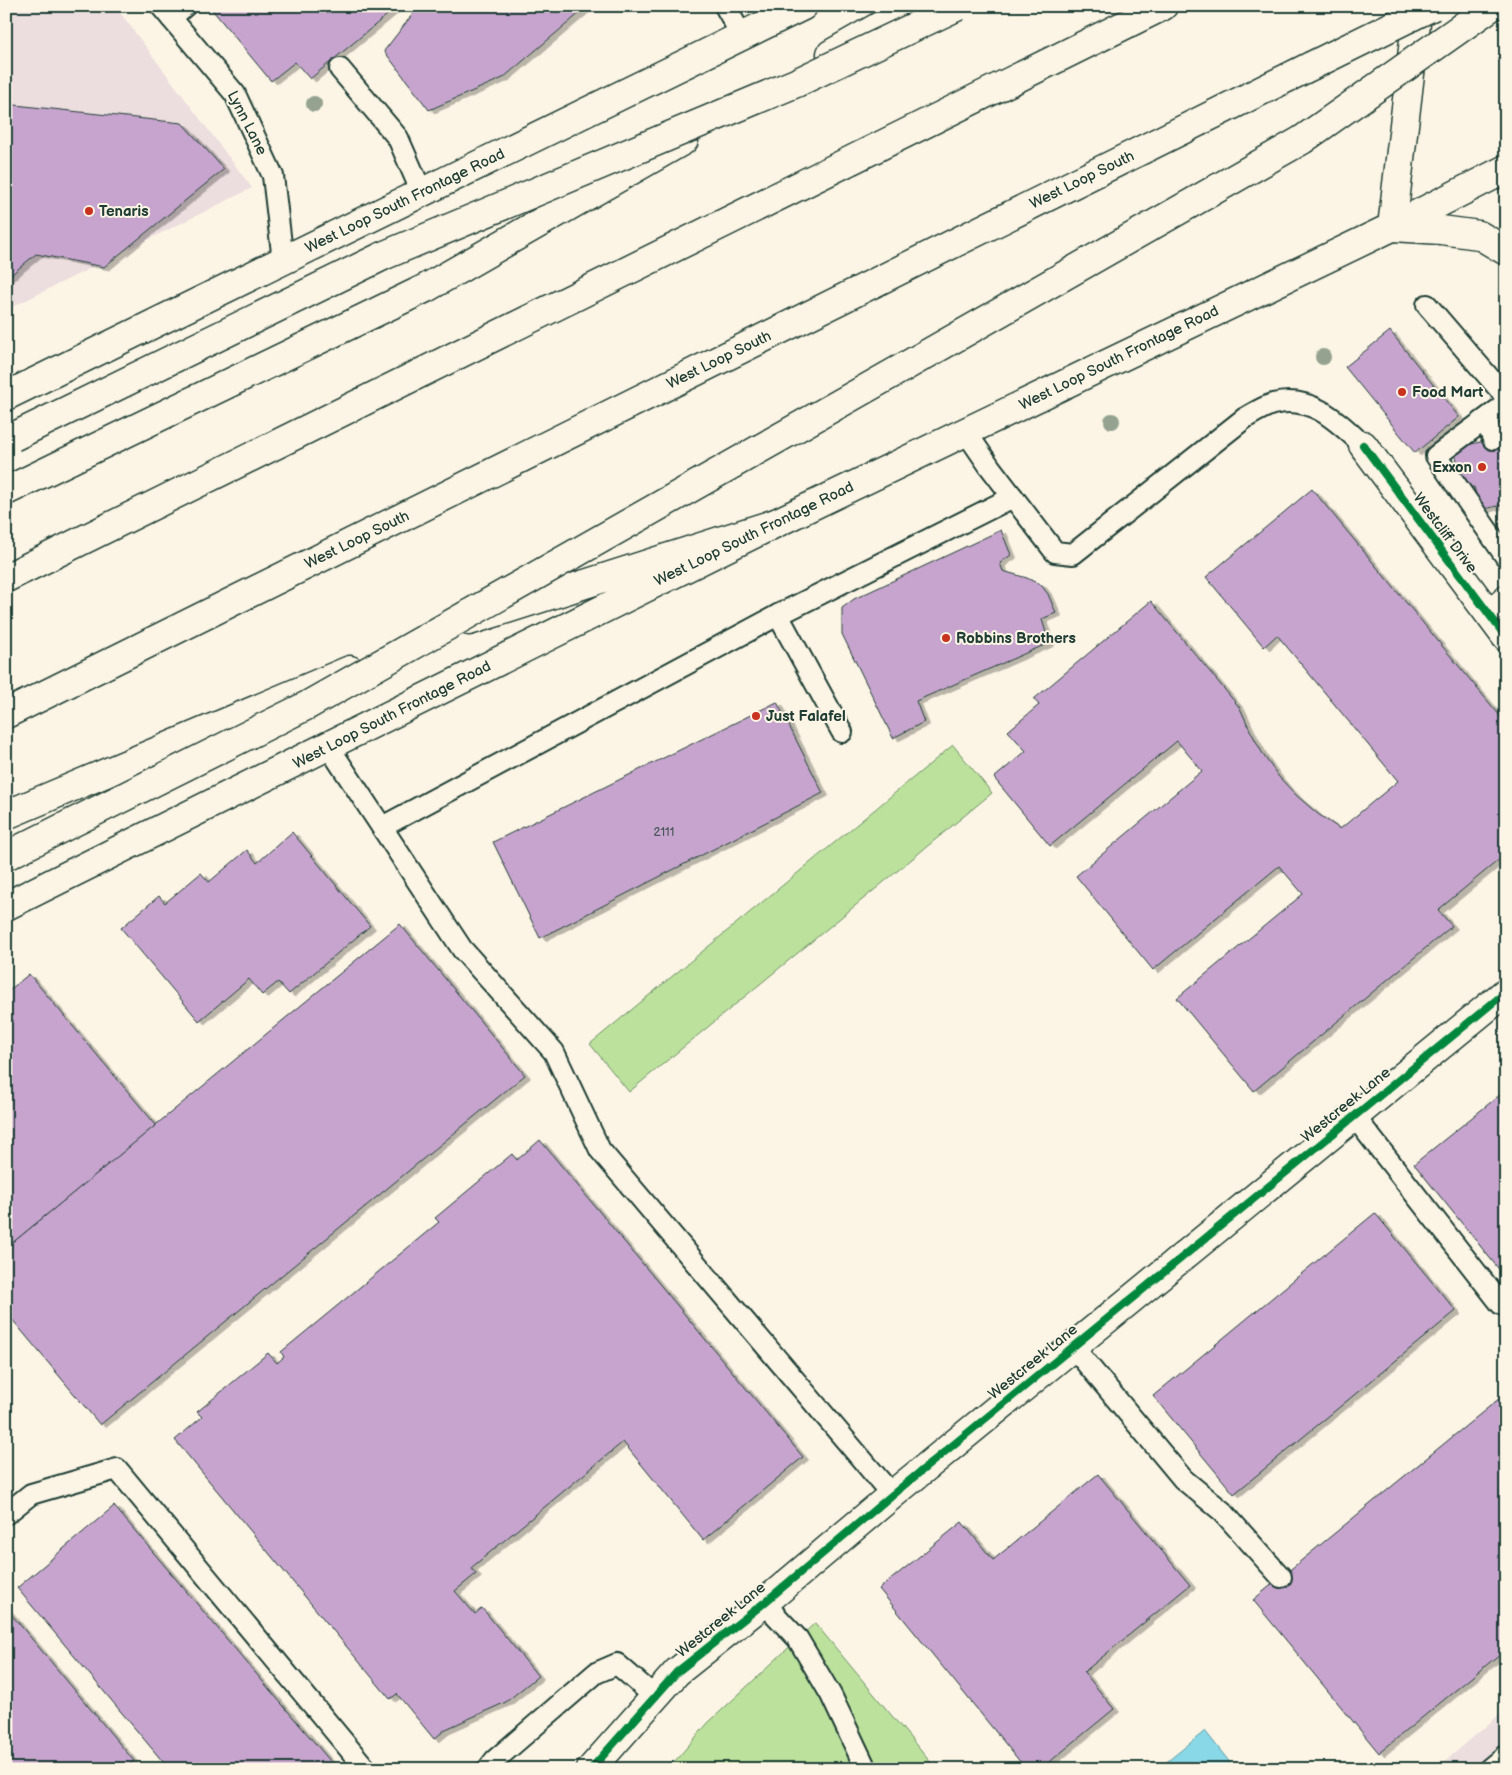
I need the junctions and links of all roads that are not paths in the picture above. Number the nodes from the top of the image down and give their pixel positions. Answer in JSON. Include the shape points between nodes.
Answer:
{"nodes":[{"id":1,"x":725,"y":6,"type":"edge"},
{"id":2,"x":803,"y":6,"type":"edge"},
{"id":3,"x":914,"y":6,"type":"edge"},
{"id":4,"x":958,"y":6,"type":"edge"},
{"id":5,"x":1163,"y":6,"type":"edge"},
{"id":6,"x":1418,"y":6,"type":"edge"},
{"id":7,"x":1432,"y":6,"type":"edge"},
{"id":8,"x":1492,"y":6,"type":"edge"},
{"id":9,"x":172,"y":10,"type":"edge"},
{"id":10,"x":742,"y":36,"type":"junction"},
{"id":11,"x":340,"y":69,"type":"dead end"},
{"id":12,"x":1506,"y":169,"type":"edge"},
{"id":13,"x":422,"y":193,"type":"junction"},
{"id":14,"x":1392,"y":227,"type":"junction"},
{"id":15,"x":1506,"y":251,"type":"edge"},
{"id":16,"x":283,"y":261,"type":"junction"},
{"id":17,"x":1427,"y":305,"type":"dead end"},
{"id":18,"x":6,"y":396,"type":"edge"},
{"id":19,"x":1506,"y":397,"type":"edge"},
{"id":20,"x":1506,"y":404,"type":"edge"},
{"id":21,"x":1486,"y":420,"type":"junction"},
{"id":22,"x":966,"y":432,"type":"junction"},
{"id":23,"x":10,"y":439,"type":"edge"},
{"id":24,"x":1493,"y":439,"type":"dead end"},
{"id":25,"x":1363,"y":445,"type":"joint"},
{"id":26,"x":6,"y":491,"type":"edge"},
{"id":27,"x":1013,"y":497,"type":"junction"},
{"id":28,"x":776,"y":522,"type":"junction"},
{"id":29,"x":1506,"y":557,"type":"edge"},
{"id":30,"x":6,"y":578,"type":"edge"},
{"id":31,"x":1496,"y":604,"type":"edge"},
{"id":32,"x":778,"y":615,"type":"junction"},
{"id":33,"x":1506,"y":637,"type":"edge"},
{"id":34,"x":6,"y":714,"type":"edge"},
{"id":35,"x":842,"y":732,"type":"dead end"},
{"id":36,"x":329,"y":746,"type":"junction"},
{"id":37,"x":6,"y":815,"type":"edge"},
{"id":38,"x":382,"y":827,"type":"junction"},
{"id":39,"x":6,"y":856,"type":"edge"},
{"id":40,"x":6,"y":906,"type":"edge"},
{"id":41,"x":1506,"y":992,"type":"edge"},
{"id":42,"x":1354,"y":1116,"type":"junction"},
{"id":43,"x":1506,"y":1306,"type":"edge"},
{"id":44,"x":1073,"y":1347,"type":"junction"},
{"id":45,"x":892,"y":1496,"type":"junction"},
{"id":46,"x":6,"y":1514,"type":"edge"},
{"id":47,"x":1281,"y":1577,"type":"dead end"},
{"id":48,"x":764,"y":1603,"type":"junction"},
{"id":49,"x":655,"y":1697,"type":"junction"},
{"id":50,"x":1506,"y":1755,"type":"edge"},
{"id":51,"x":366,"y":1769,"type":"edge"},
{"id":52,"x":488,"y":1769,"type":"edge"},
{"id":53,"x":591,"y":1769,"type":"edge"},
{"id":54,"x":866,"y":1769,"type":"edge"},
{"id":55,"x":1489,"y":1769,"type":"edge"}],
"edges":[{"from":1,"to":10,"type":"lane"},
{"from":2,"to":10,"type":"main road","name":"West Loop South Frontage Road"},
{"from":3,"to":26,"type":"main road","via":[[426,288]]},
{"from":4,"to":23,"type":"main road","bridge":true,"via":[[796,84],[385,255]]},
{"from":5,"to":30,"type":"main road"},
{"from":6,"to":14,"type":"main road"},
{"from":7,"to":34,"type":"main road","name":"West Loop South","bridge":true},
{"from":8,"to":39,"type":"main road","bridge":true,"via":[[1302,140],[308,705]]},
{"from":9,"to":16,"type":"lane","name":"Lynn Lane","via":[[235,94],[270,167]]},
{"from":10,"to":13,"type":"main road","name":"West Loop South Frontage Road"},
{"from":11,"to":13,"type":"lane","via":[[398,138]]},
{"from":12,"to":14,"type":"main road","name":"West Loop South Frontage Road"},
{"from":13,"to":16,"type":"main road","name":"West Loop South Frontage Road"},
{"from":14,"to":15,"type":"main road","via":[[1479,235]]},
{"from":14,"to":22,"type":"main road","name":"West Loop South Frontage Road"},
{"from":16,"to":18,"type":"main road","name":"West Loop South Frontage Road"},
{"from":17,"to":19,"type":"lane"},
{"from":20,"to":21,"type":"lane"},
{"from":21,"to":24,"type":"lane"},
{"from":21,"to":29,"type":"lane","via":[[1436,456]]},
{"from":22,"to":27,"type":"lane"},
{"from":22,"to":28,"type":"main road","name":"West Loop South Frontage Road"},
{"from":25,"to":27,"type":"lane","via":[[1330,415],[1290,401],[1270,405],[1245,418],[1073,554],[1055,552]]},
{"from":25,"to":31,"type":"main road","name":"Westcliff Drive"},
{"from":27,"to":32,"type":"lane"},
{"from":28,"to":36,"type":"main road","name":"West Loop South Frontage Road"},
{"from":28,"to":37,"type":"main road","via":[[463,623]]},
{"from":31,"to":33,"type":"main road","name":"Westcliff Drive"},
{"from":32,"to":35,"type":"lane"},
{"from":32,"to":38,"type":"lane"},
{"from":36,"to":38,"type":"lane"},
{"from":36,"to":40,"type":"main road","name":"West Loop South Frontage Road"},
{"from":38,"to":45,"type":"lane","via":[[462,949],[554,1052],[600,1150]]},
{"from":41,"to":42,"type":"main road","name":"Westcreek Lane"},
{"from":42,"to":43,"type":"lane","via":[[1501,1304]]},
{"from":42,"to":44,"type":"main road","name":"Westcreek Lane"},
{"from":44,"to":45,"type":"main road","name":"Westcreek Lane"},
{"from":44,"to":47,"type":"lane","via":[[1183,1479],[1223,1512]]},
{"from":45,"to":48,"type":"main road","name":"Westcreek Lane"},
{"from":46,"to":51,"type":"lane","via":[[31,1494],[117,1469]]},
{"from":48,"to":49,"type":"main road","name":"Westcreek Lane","via":[[677,1672]]},
{"from":48,"to":54,"type":"lane","via":[[798,1639],[831,1695]]},
{"from":49,"to":52,"type":"lane","via":[[617,1664],[596,1673]]},
{"from":49,"to":53,"type":"main road","name":"Westcreek Lane"},
{"from":50,"to":55,"type":"lane"}]}
